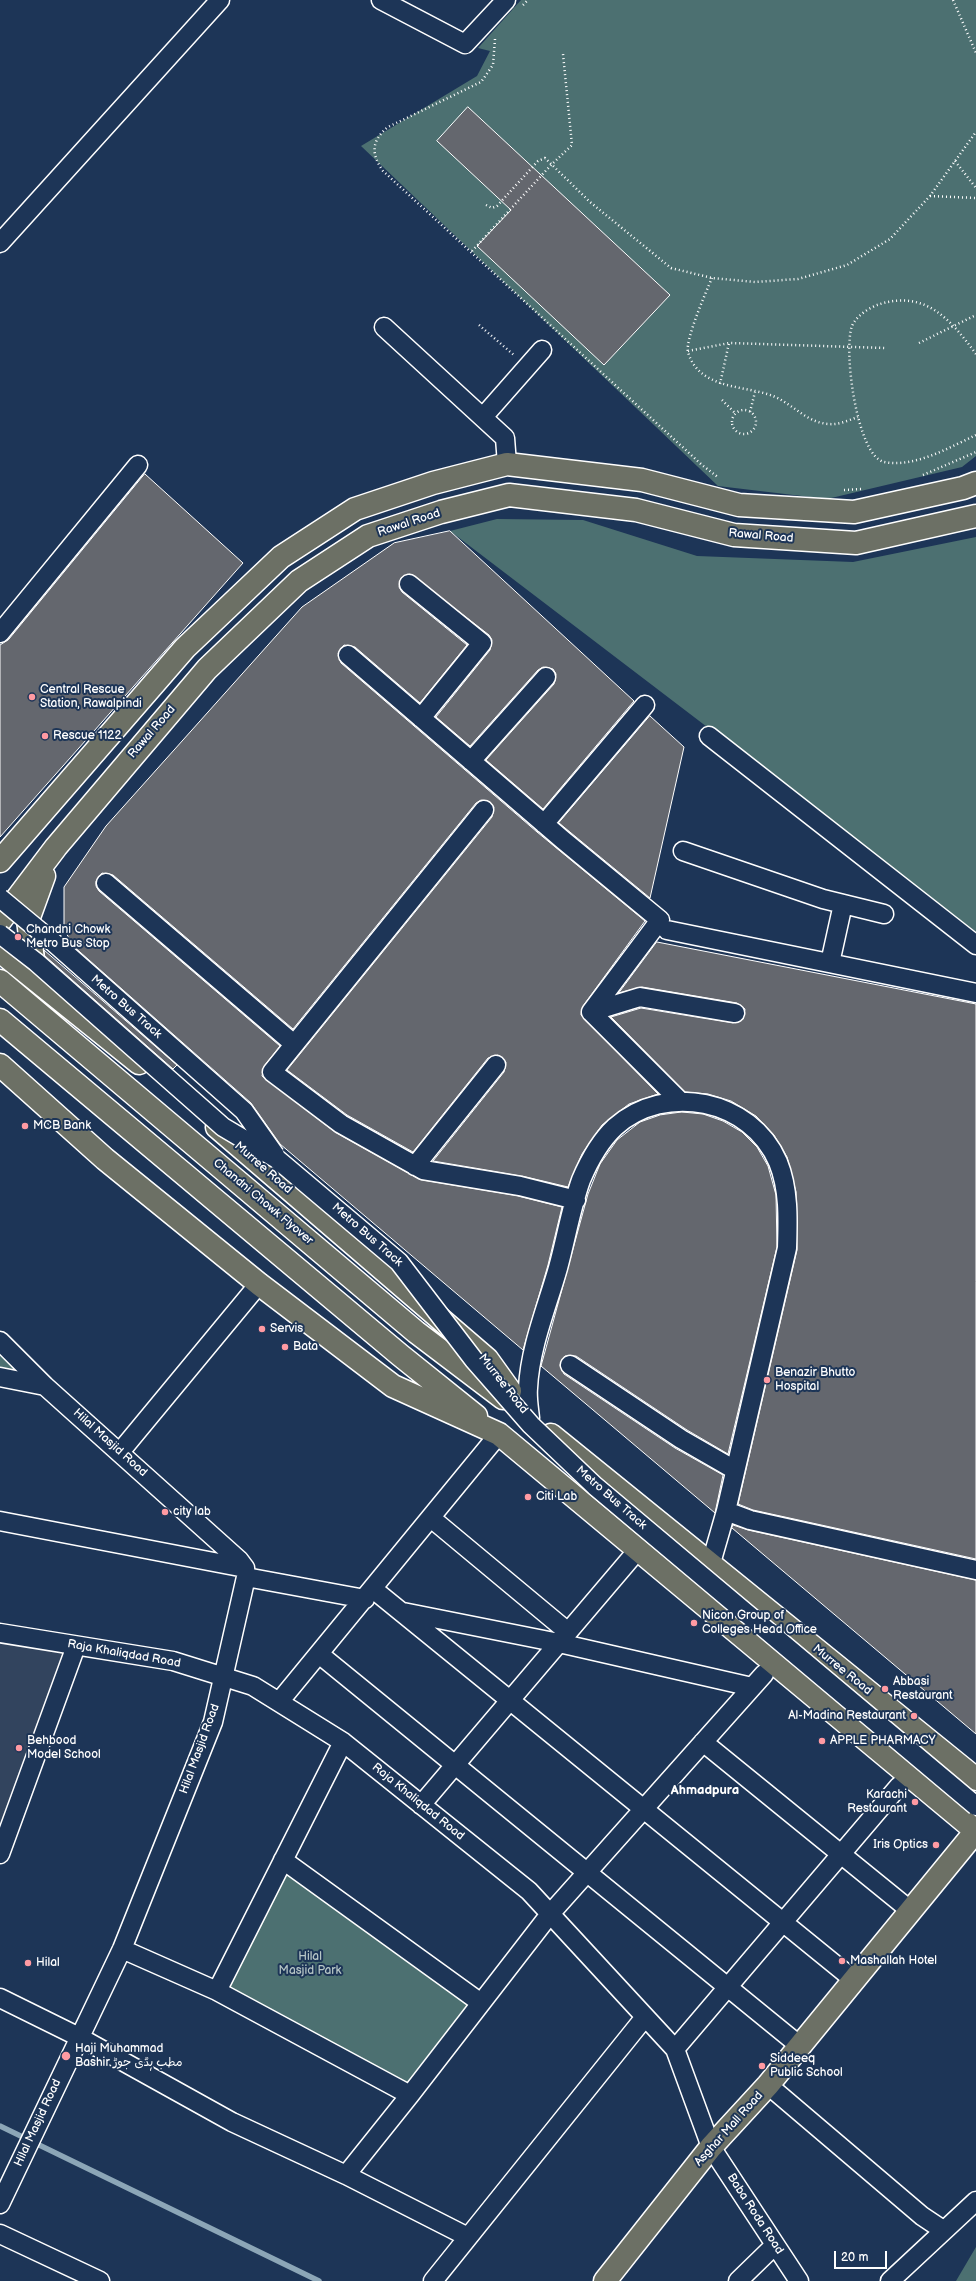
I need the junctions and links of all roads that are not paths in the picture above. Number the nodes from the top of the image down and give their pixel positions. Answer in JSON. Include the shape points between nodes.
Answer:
{"nodes":[{"id":1,"x":220,"y":0,"type":"edge"},
{"id":2,"x":381,"y":0,"type":"edge"},
{"id":3,"x":512,"y":6,"type":"edge"},
{"id":4,"x":0,"y":243,"type":"edge"},
{"id":5,"x":384,"y":327,"type":"dead end"},
{"id":6,"x":542,"y":350,"type":"dead end"},
{"id":7,"x":483,"y":418,"type":"junction"},
{"id":8,"x":138,"y":464,"type":"dead end"},
{"id":9,"x":507,"y":464,"type":"junction"},
{"id":10,"x":976,"y":483,"type":"edge"},
{"id":11,"x":976,"y":516,"type":"edge"},
{"id":12,"x":409,"y":584,"type":"dead end"},
{"id":13,"x":0,"y":633,"type":"edge"},
{"id":14,"x":348,"y":655,"type":"dead end"},
{"id":15,"x":546,"y":677,"type":"dead end"},
{"id":16,"x":645,"y":705,"type":"dead end"},
{"id":17,"x":421,"y":718,"type":"junction"},
{"id":18,"x":709,"y":736,"type":"dead end"},
{"id":19,"x":471,"y":761,"type":"junction"},
{"id":20,"x":484,"y":810,"type":"dead end"},
{"id":21,"x":544,"y":824,"type":"junction"},
{"id":22,"x":56,"y":847,"type":"junction"},
{"id":23,"x":683,"y":851,"type":"dead end"},
{"id":24,"x":2,"y":856,"type":"edge"},
{"id":25,"x":106,"y":883,"type":"dead end"},
{"id":26,"x":0,"y":898,"type":"edge"},
{"id":27,"x":843,"y":904,"type":"junction"},
{"id":28,"x":884,"y":914,"type":"dead end"},
{"id":29,"x":0,"y":921,"type":"edge"},
{"id":30,"x":667,"y":930,"type":"dead end"},
{"id":31,"x":0,"y":934,"type":"edge"},
{"id":32,"x":976,"y":945,"type":"edge"},
{"id":33,"x":0,"y":951,"type":"edge"},
{"id":34,"x":830,"y":963,"type":"junction"},
{"id":35,"x":36,"y":980,"type":"junction"},
{"id":36,"x":0,"y":981,"type":"edge"},
{"id":37,"x":976,"y":993,"type":"edge"},
{"id":38,"x":592,"y":1012,"type":"junction"},
{"id":39,"x":735,"y":1013,"type":"dead end"},
{"id":40,"x":0,"y":1020,"type":"edge"},
{"id":41,"x":294,"y":1044,"type":"junction"},
{"id":42,"x":0,"y":1065,"type":"edge"},
{"id":43,"x":496,"y":1065,"type":"dead end"},
{"id":44,"x":680,"y":1101,"type":"junction"},
{"id":45,"x":277,"y":1159,"type":"junction"},
{"id":46,"x":415,"y":1166,"type":"junction"},
{"id":47,"x":576,"y":1200,"type":"junction"},
{"id":48,"x":259,"y":1284,"type":"junction"},
{"id":49,"x":0,"y":1341,"type":"edge"},
{"id":50,"x":570,"y":1364,"type":"dead end"},
{"id":51,"x":0,"y":1378,"type":"edge"},
{"id":52,"x":46,"y":1386,"type":"junction"},
{"id":53,"x":530,"y":1418,"type":"junction"},
{"id":54,"x":499,"y":1434,"type":"junction"},
{"id":55,"x":120,"y":1452,"type":"junction"},
{"id":56,"x":735,"y":1470,"type":"junction"},
{"id":57,"x":726,"y":1512,"type":"junction"},
{"id":58,"x":431,"y":1518,"type":"junction"},
{"id":59,"x":0,"y":1521,"type":"edge"},
{"id":60,"x":631,"y":1558,"type":"dead end"},
{"id":61,"x":711,"y":1563,"type":"junction"},
{"id":62,"x":976,"y":1570,"type":"edge"},
{"id":63,"x":246,"y":1573,"type":"junction"},
{"id":64,"x":369,"y":1594,"type":"junction"},
{"id":65,"x":401,"y":1612,"type":"junction"},
{"id":66,"x":0,"y":1632,"type":"edge"},
{"id":67,"x":563,"y":1637,"type":"junction"},
{"id":68,"x":76,"y":1646,"type":"junction"},
{"id":69,"x":320,"y":1654,"type":"junction"},
{"id":70,"x":225,"y":1676,"type":"junction"},
{"id":71,"x":510,"y":1700,"type":"junction"},
{"id":72,"x":279,"y":1702,"type":"junction"},
{"id":73,"x":343,"y":1742,"type":"junction"},
{"id":74,"x":703,"y":1742,"type":"junction"},
{"id":75,"x":455,"y":1765,"type":"junction"},
{"id":76,"x":976,"y":1779,"type":"edge"},
{"id":77,"x":899,"y":1786,"type":"dead end"},
{"id":78,"x":422,"y":1805,"type":"junction"},
{"id":79,"x":976,"y":1806,"type":"edge"},
{"id":80,"x":644,"y":1809,"type":"junction"},
{"id":81,"x":976,"y":1831,"type":"edge"},
{"id":82,"x":0,"y":1854,"type":"edge"},
{"id":83,"x":841,"y":1854,"type":"junction"},
{"id":84,"x":284,"y":1860,"type":"junction"},
{"id":85,"x":587,"y":1873,"type":"junction"},
{"id":86,"x":911,"y":1911,"type":"junction"},
{"id":87,"x":550,"y":1914,"type":"junction"},
{"id":88,"x":783,"y":1922,"type":"junction"},
{"id":89,"x":122,"y":1949,"type":"junction"},
{"id":90,"x":854,"y":1980,"type":"junction"},
{"id":91,"x":728,"y":1987,"type":"junction"},
{"id":92,"x":217,"y":1991,"type":"junction"},
{"id":93,"x":0,"y":1998,"type":"edge"},
{"id":94,"x":481,"y":2003,"type":"junction"},
{"id":95,"x":645,"y":2017,"type":"junction"},
{"id":96,"x":80,"y":2037,"type":"junction"},
{"id":97,"x":800,"y":2046,"type":"junction"},
{"id":98,"x":676,"y":2049,"type":"junction"},
{"id":99,"x":768,"y":2085,"type":"junction"},
{"id":100,"x":410,"y":2095,"type":"junction"},
{"id":101,"x":711,"y":2147,"type":"junction"},
{"id":102,"x":346,"y":2175,"type":"junction"},
{"id":103,"x":976,"y":2201,"type":"edge"},
{"id":104,"x":0,"y":2204,"type":"edge"},
{"id":105,"x":943,"y":2230,"type":"junction"},
{"id":106,"x":0,"y":2234,"type":"edge"},
{"id":107,"x":468,"y":2237,"type":"junction"},
{"id":108,"x":775,"y":2245,"type":"junction"},
{"id":109,"x":100,"y":2281,"type":"edge"},
{"id":110,"x":433,"y":2281,"type":"edge"},
{"id":111,"x":605,"y":2281,"type":"edge"},
{"id":112,"x":738,"y":2281,"type":"edge"},
{"id":113,"x":799,"y":2281,"type":"edge"},
{"id":114,"x":890,"y":2281,"type":"edge"}],
"edges":[{"from":1,"to":4,"type":"street"},
{"from":2,"to":3,"type":"street","via":[[465,44]]},
{"from":5,"to":7,"type":"street"},
{"from":6,"to":7,"type":"street"},
{"from":7,"to":9,"type":"street","via":[[505,438]]},
{"from":8,"to":13,"type":"street"},
{"from":9,"to":10,"type":"main road","via":[[642,480],[739,505],[854,512]]},
{"from":9,"to":24,"type":"main road","via":[[433,482],[355,509],[280,557],[185,648]]},
{"from":11,"to":22,"type":"main road","name":"Rawal Road","via":[[856,543],[734,535],[636,510],[509,495],[441,512],[368,536],[299,581],[207,669]]},
{"from":12,"to":17,"type":"street","via":[[482,643]]},
{"from":14,"to":17,"type":"street"},
{"from":15,"to":19,"type":"street"},
{"from":16,"to":21,"type":"street"},
{"from":17,"to":19,"type":"street"},
{"from":18,"to":32,"type":"street"},
{"from":19,"to":21,"type":"street"},
{"from":20,"to":41,"type":"street"},
{"from":21,"to":38,"type":"street","via":[[660,920]]},
{"from":22,"to":29,"type":"main road","name":"Rawal Road"},
{"from":22,"to":35,"type":"main road","via":[[28,920]]},
{"from":23,"to":27,"type":"street","via":[[823,900]]},
{"from":25,"to":41,"type":"street"},
{"from":26,"to":45,"type":"street","name":"Metro Bus Track","bridge":true,"via":[[244,1111]]},
{"from":27,"to":28,"type":"street"},
{"from":27,"to":34,"type":"street"},
{"from":30,"to":34,"type":"street"},
{"from":31,"to":45,"type":"street","name":"Metro Bus Track","bridge":true,"via":[[36,962],[223,1127]]},
{"from":33,"to":35,"type":"main road","name":"Murree Road"},
{"from":34,"to":37,"type":"street"},
{"from":35,"to":53,"type":"main road","name":"Murree Road","via":[[192,1106],[487,1359]]},
{"from":36,"to":53,"type":"main road","name":"Chandni Chowk Flyover","via":[[416,1332]]},
{"from":38,"to":39,"type":"street","via":[[640,997]]},
{"from":38,"to":44,"type":"street"},
{"from":40,"to":54,"type":"main road","via":[[400,1355]]},
{"from":41,"to":46,"type":"street","via":[[272,1072],[341,1124]]},
{"from":42,"to":48,"type":"main road","via":[[105,1159]]},
{"from":43,"to":46,"type":"street"},
{"from":44,"to":47,"type":"street","via":[[639,1111],[616,1127],[600,1144],[589,1164]]},
{"from":44,"to":56,"type":"street","via":[[715,1105],[745,1121],[769,1146],[777,1160],[785,1185],[787,1248]]},
{"from":45,"to":79,"type":"street","name":"Metro Bus Track","bridge":true,"via":[[399,1262],[474,1360],[531,1426],[595,1486]]},
{"from":46,"to":47,"type":"street","via":[[423,1170],[520,1186]]},
{"from":47,"to":53,"type":"street","via":[[532,1360],[528,1388]]},
{"from":48,"to":54,"type":"main road","via":[[393,1386]]},
{"from":48,"to":55,"type":"street"},
{"from":49,"to":52,"type":"street","name":"Hilal Masjid Road"},
{"from":50,"to":56,"type":"street","via":[[654,1422]]},
{"from":51,"to":52,"type":"street"},
{"from":52,"to":55,"type":"street","name":"Hilal Masjid Road"},
{"from":53,"to":61,"type":"main road","name":"Murree Road"},
{"from":54,"to":58,"type":"street"},
{"from":54,"to":81,"type":"main road"},
{"from":55,"to":63,"type":"street","name":"Hilal Masjid Road","via":[[240,1560]]},
{"from":56,"to":57,"type":"street"},
{"from":57,"to":61,"type":"street"},
{"from":57,"to":62,"type":"street","via":[[750,1520]]},
{"from":58,"to":64,"type":"street"},
{"from":58,"to":67,"type":"street"},
{"from":59,"to":63,"type":"street"},
{"from":60,"to":67,"type":"street"},
{"from":61,"to":76,"type":"main road","name":"Murree Road"},
{"from":63,"to":64,"type":"street"},
{"from":63,"to":70,"type":"street","name":"Hilal Masjid Road"},
{"from":64,"to":65,"type":"street"},
{"from":64,"to":69,"type":"street"},
{"from":65,"to":67,"type":"street"},
{"from":65,"to":71,"type":"street"},
{"from":66,"to":68,"type":"street","name":"Raja Khaliqdad Road"},
{"from":67,"to":71,"type":"street"},
{"from":67,"to":74,"type":"street","via":[[758,1680]]},
{"from":68,"to":70,"type":"street","name":"Raja Khaliqdad Road","via":[[173,1661]]},
{"from":68,"to":82,"type":"street"},
{"from":69,"to":72,"type":"street"},
{"from":69,"to":75,"type":"street"},
{"from":70,"to":72,"type":"street","name":"Raja Khaliqdad Road","via":[[252,1686]]},
{"from":70,"to":89,"type":"street","name":"Hilal Masjid Road","via":[[213,1722]]},
{"from":71,"to":75,"type":"street"},
{"from":71,"to":80,"type":"street"},
{"from":72,"to":73,"type":"street","name":"Raja Khaliqdad Road"},
{"from":73,"to":78,"type":"street","name":"Raja Khaliqdad Road"},
{"from":73,"to":84,"type":"street"},
{"from":74,"to":80,"type":"street"},
{"from":74,"to":83,"type":"street"},
{"from":75,"to":78,"type":"street"},
{"from":75,"to":85,"type":"street"},
{"from":77,"to":83,"type":"street"},
{"from":78,"to":87,"type":"street","name":"Raja Khaliqdad Road","via":[[528,1891]]},
{"from":80,"to":85,"type":"street"},
{"from":80,"to":88,"type":"street"},
{"from":81,"to":86,"type":"main road","name":"Asghar Mall Road"},
{"from":83,"to":86,"type":"street"},
{"from":83,"to":88,"type":"street"},
{"from":84,"to":92,"type":"street"},
{"from":84,"to":94,"type":"street"},
{"from":85,"to":87,"type":"street"},
{"from":85,"to":91,"type":"street"},
{"from":86,"to":90,"type":"main road","name":"Asghar Mall Road"},
{"from":87,"to":94,"type":"street"},
{"from":87,"to":95,"type":"street","name":"Raja Khaliqdad Road"},
{"from":88,"to":90,"type":"street"},
{"from":88,"to":91,"type":"street"},
{"from":89,"to":92,"type":"street"},
{"from":89,"to":96,"type":"street","name":"Hilal Masjid Road"},
{"from":90,"to":97,"type":"main road","name":"Asghar Mall Road"},
{"from":91,"to":97,"type":"street"},
{"from":91,"to":98,"type":"street"},
{"from":92,"to":100,"type":"street"},
{"from":93,"to":96,"type":"street"},
{"from":94,"to":100,"type":"street"},
{"from":95,"to":98,"type":"street","name":"Raja Khaliqdad Road"},
{"from":95,"to":107,"type":"street"},
{"from":96,"to":102,"type":"street","via":[[232,2122]]},
{"from":96,"to":104,"type":"street","name":"Hilal Masjid Road"},
{"from":97,"to":99,"type":"main road","name":"Asghar Mall Road"},
{"from":98,"to":101,"type":"street","name":"Raja Khaliqdad Road"},
{"from":99,"to":101,"type":"main road","name":"Asghar Mall Road"},
{"from":99,"to":105,"type":"street","via":[[922,2216]]},
{"from":100,"to":102,"type":"street"},
{"from":101,"to":108,"type":"street","name":"Baba Roda Road"},
{"from":101,"to":111,"type":"main road","name":"Asghar Mall Road"},
{"from":102,"to":107,"type":"street"},
{"from":103,"to":105,"type":"street"},
{"from":105,"to":114,"type":"street"},
{"from":106,"to":109,"type":"street"},
{"from":107,"to":110,"type":"street"},
{"from":108,"to":112,"type":"street"},
{"from":108,"to":113,"type":"street","name":"Baba Roda Road"}]}
